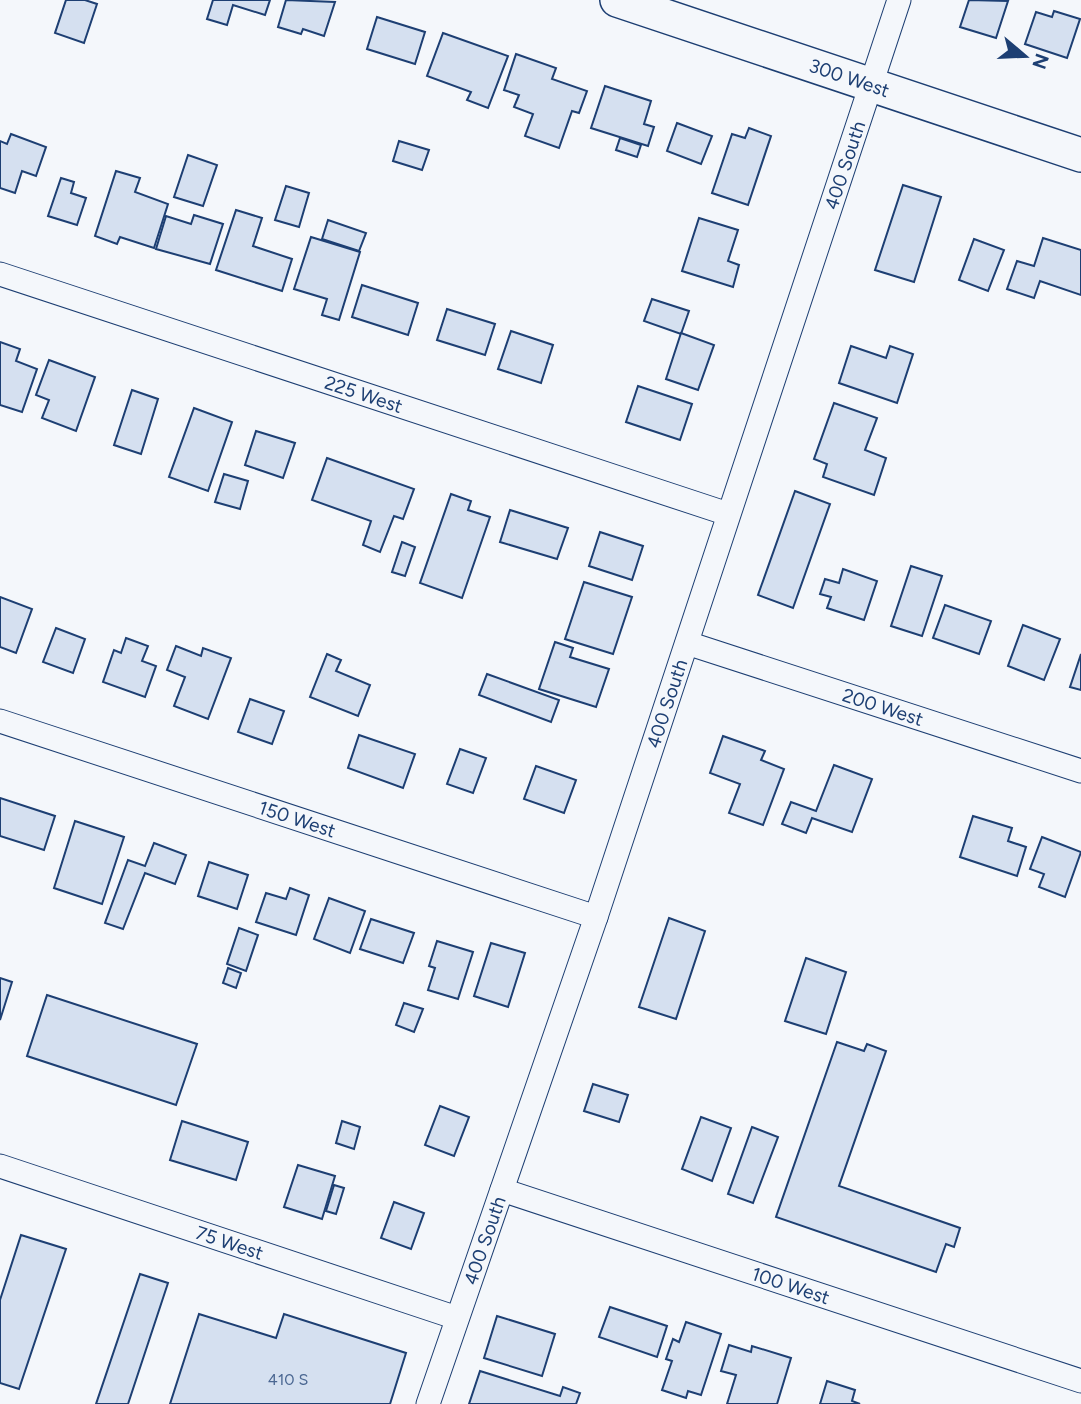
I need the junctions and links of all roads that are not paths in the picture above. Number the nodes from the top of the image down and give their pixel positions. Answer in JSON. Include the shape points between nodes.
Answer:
{"nodes":[{"id":1,"x":617,"y":0,"type":"edge"},
{"id":2,"x":899,"y":0,"type":"edge"},
{"id":3,"x":870,"y":85,"type":"junction"},
{"id":4,"x":1081,"y":155,"type":"edge"},
{"id":5,"x":0,"y":274,"type":"edge"},
{"id":6,"x":728,"y":514,"type":"junction"},
{"id":7,"x":687,"y":643,"type":"junction"},
{"id":8,"x":0,"y":721,"type":"edge"},
{"id":9,"x":1081,"y":771,"type":"edge"},
{"id":10,"x":596,"y":916,"type":"junction"},
{"id":11,"x":0,"y":1166,"type":"edge"},
{"id":12,"x":502,"y":1190,"type":"junction"},
{"id":13,"x":457,"y":1318,"type":"junction"},
{"id":14,"x":1081,"y":1381,"type":"edge"},
{"id":15,"x":428,"y":1404,"type":"edge"}],
"edges":[{"from":1,"to":3,"type":"street","name":"300 West"},
{"from":2,"to":3,"type":"street","name":"400 South"},
{"from":3,"to":4,"type":"street","name":"300 West"},
{"from":3,"to":6,"type":"street","name":"400 South"},
{"from":5,"to":6,"type":"street","name":"225 West"},
{"from":6,"to":7,"type":"street","name":"400 South"},
{"from":7,"to":9,"type":"street","name":"200 West"},
{"from":7,"to":10,"type":"street","name":"400 South"},
{"from":8,"to":10,"type":"street","name":"150 West"},
{"from":10,"to":12,"type":"street","name":"400 South"},
{"from":11,"to":13,"type":"street","name":"75 West"},
{"from":12,"to":13,"type":"street","name":"400 South"},
{"from":12,"to":14,"type":"street","name":"100 West"},
{"from":13,"to":15,"type":"street","name":"400 South"}]}
